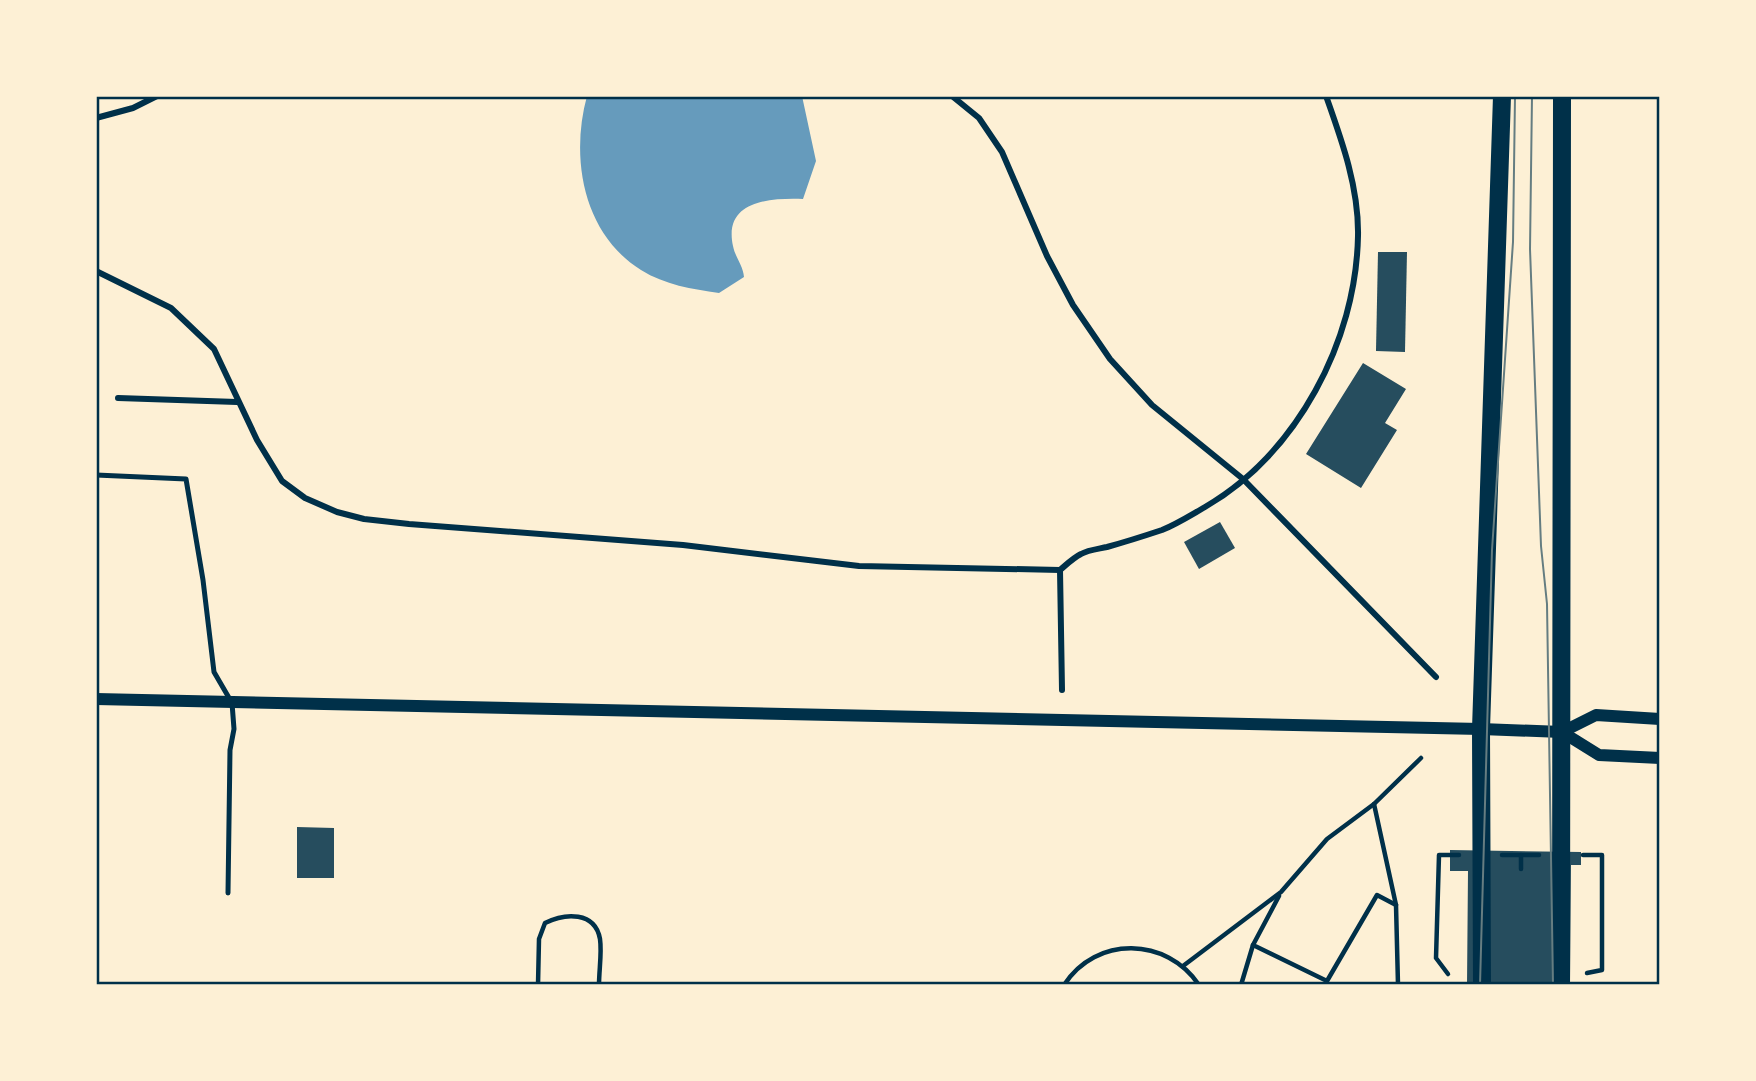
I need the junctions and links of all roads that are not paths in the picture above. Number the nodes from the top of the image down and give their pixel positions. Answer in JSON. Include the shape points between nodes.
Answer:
{"nodes":[{"id":1,"x":157,"y":96,"type":"edge"},
{"id":2,"x":952,"y":96,"type":"edge"},
{"id":3,"x":1326,"y":96,"type":"edge"},
{"id":4,"x":1502,"y":96,"type":"edge"},
{"id":5,"x":1562,"y":96,"type":"edge"},
{"id":6,"x":96,"y":118,"type":"edge"},
{"id":7,"x":96,"y":271,"type":"edge"},
{"id":8,"x":118,"y":398,"type":"dead end"},
{"id":9,"x":237,"y":402,"type":"junction"},
{"id":10,"x":96,"y":475,"type":"edge"},
{"id":11,"x":1243,"y":479,"type":"junction"},
{"id":12,"x":1060,"y":570,"type":"junction"},
{"id":13,"x":1436,"y":677,"type":"dead end"},
{"id":14,"x":1062,"y":690,"type":"dead end"},
{"id":15,"x":96,"y":699,"type":"edge"},
{"id":16,"x":232,"y":703,"type":"junction"},
{"id":17,"x":1660,"y":719,"type":"edge"},
{"id":18,"x":1481,"y":729,"type":"junction"},
{"id":19,"x":1562,"y":732,"type":"junction"},
{"id":20,"x":1660,"y":758,"type":"edge"},
{"id":21,"x":228,"y":893,"type":"dead end"},
{"id":22,"x":1482,"y":985,"type":"edge"},
{"id":23,"x":1561,"y":985,"type":"edge"}],
"edges":[{"from":1,"to":6,"type":"street"},
{"from":2,"to":11,"type":"street","via":[[979,118],[1002,152],[1057,276],[1110,359],[1152,405]]},
{"from":3,"to":11,"type":"street","via":[[1351,174],[1358,235],[1352,286],[1341,333],[1321,381],[1295,422]]},
{"from":4,"to":18,"type":"main road"},
{"from":5,"to":19,"type":"main road"},
{"from":7,"to":9,"type":"street","via":[[171,308],[214,349]]},
{"from":8,"to":9,"type":"street"},
{"from":9,"to":12,"type":"street","via":[[282,481],[337,513],[364,519],[683,545],[859,566]]},
{"from":10,"to":16,"type":"lane","via":[[186,478],[214,672]]},
{"from":11,"to":12,"type":"street","via":[[1207,506],[1164,529],[1081,554]]},
{"from":11,"to":13,"type":"street"},
{"from":12,"to":14,"type":"street"},
{"from":15,"to":16,"type":"street"},
{"from":16,"to":18,"type":"street"},
{"from":16,"to":21,"type":"lane"},
{"from":17,"to":19,"type":"street","via":[[1596,715]]},
{"from":18,"to":19,"type":"street"},
{"from":18,"to":22,"type":"main road"},
{"from":19,"to":20,"type":"street","via":[[1599,755]]},
{"from":19,"to":23,"type":"main road"}]}
